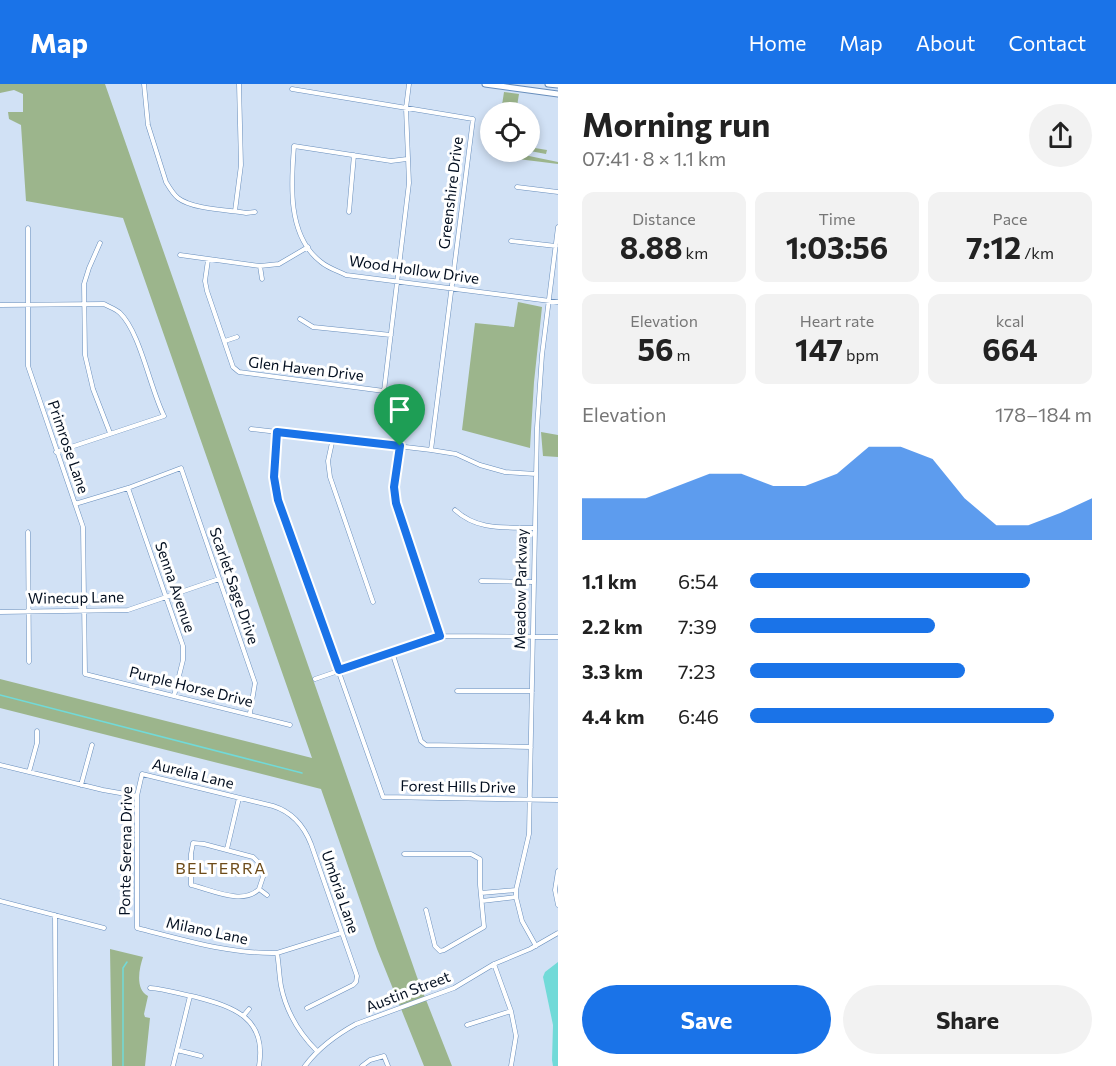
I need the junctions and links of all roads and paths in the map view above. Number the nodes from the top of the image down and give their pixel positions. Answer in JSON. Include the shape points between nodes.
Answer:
{"nodes":[{"id":1,"x":144,"y":84,"type":"edge"},
{"id":2,"x":239,"y":84,"type":"edge"},
{"id":3,"x":409,"y":84,"type":"edge"},
{"id":4,"x":485,"y":84,"type":"edge"},
{"id":5,"x":548,"y":84,"type":"edge"},
{"id":6,"x":558,"y":85,"type":"edge"},
{"id":7,"x":292,"y":89,"type":"dead end"},
{"id":8,"x":558,"y":94,"type":"edge"},
{"id":9,"x":406,"y":108,"type":"junction"},
{"id":10,"x":354,"y":155,"type":"junction"},
{"id":11,"x":407,"y":159,"type":"junction"},
{"id":12,"x":517,"y":187,"type":"dead end"},
{"id":13,"x":558,"y":192,"type":"edge"},
{"id":14,"x":235,"y":211,"type":"junction"},
{"id":15,"x":255,"y":212,"type":"dead end"},
{"id":16,"x":349,"y":212,"type":"dead end"},
{"id":17,"x":558,"y":227,"type":"edge"},
{"id":18,"x":28,"y":228,"type":"dead end"},
{"id":19,"x":511,"y":241,"type":"dead end"},
{"id":20,"x":100,"y":243,"type":"dead end"},
{"id":21,"x":556,"y":246,"type":"junction"},
{"id":22,"x":308,"y":247,"type":"junction"},
{"id":23,"x":180,"y":255,"type":"dead end"},
{"id":24,"x":208,"y":260,"type":"junction"},
{"id":25,"x":260,"y":266,"type":"junction"},
{"id":26,"x":262,"y":279,"type":"dead end"},
{"id":27,"x":398,"y":282,"type":"junction"},
{"id":28,"x":452,"y":288,"type":"junction"},
{"id":29,"x":549,"y":301,"type":"junction"},
{"id":30,"x":558,"y":302,"type":"edge"},
{"id":31,"x":85,"y":304,"type":"junction"},
{"id":32,"x":0,"y":305,"type":"edge"},
{"id":33,"x":27,"y":305,"type":"junction"},
{"id":34,"x":300,"y":319,"type":"dead end"},
{"id":35,"x":391,"y":335,"type":"junction"},
{"id":36,"x":237,"y":337,"type":"dead end"},
{"id":37,"x":225,"y":341,"type":"junction"},
{"id":38,"x":251,"y":429,"type":"dead end"},
{"id":39,"x":277,"y":432,"type":"junction"},
{"id":40,"x":110,"y":433,"type":"junction"},
{"id":41,"x":333,"y":438,"type":"junction"},
{"id":42,"x":400,"y":446,"type":"junction"},
{"id":43,"x":431,"y":450,"type":"junction"},
{"id":44,"x":56,"y":452,"type":"junction"},
{"id":45,"x":536,"y":474,"type":"junction"},
{"id":46,"x":128,"y":488,"type":"junction"},
{"id":47,"x":75,"y":504,"type":"junction"},
{"id":48,"x":455,"y":510,"type":"dead end"},
{"id":49,"x":534,"y":528,"type":"junction"},
{"id":50,"x":28,"y":532,"type":"dead end"},
{"id":51,"x":219,"y":579,"type":"junction"},
{"id":52,"x":481,"y":581,"type":"dead end"},
{"id":53,"x":533,"y":582,"type":"junction"},
{"id":54,"x":166,"y":597,"type":"junction"},
{"id":55,"x":373,"y":602,"type":"dead end"},
{"id":56,"x":29,"y":611,"type":"junction"},
{"id":57,"x":85,"y":611,"type":"junction"},
{"id":58,"x":0,"y":612,"type":"edge"},
{"id":59,"x":440,"y":636,"type":"junction"},
{"id":60,"x":532,"y":637,"type":"junction"},
{"id":61,"x":558,"y":637,"type":"edge"},
{"id":62,"x":392,"y":652,"type":"junction"},
{"id":63,"x":29,"y":662,"type":"dead end"},
{"id":64,"x":339,"y":670,"type":"junction"},
{"id":65,"x":85,"y":674,"type":"joint"},
{"id":66,"x":315,"y":679,"type":"dead end"},
{"id":67,"x":457,"y":691,"type":"dead end"},
{"id":68,"x":532,"y":691,"type":"junction"},
{"id":69,"x":174,"y":696,"type":"junction"},
{"id":70,"x":249,"y":714,"type":"junction"},
{"id":71,"x":290,"y":725,"type":"dead end"},
{"id":72,"x":37,"y":731,"type":"dead end"},
{"id":73,"x":92,"y":745,"type":"dead end"},
{"id":74,"x":531,"y":747,"type":"junction"},
{"id":75,"x":0,"y":765,"type":"edge"},
{"id":76,"x":29,"y":772,"type":"junction"},
{"id":77,"x":142,"y":774,"type":"joint"},
{"id":78,"x":81,"y":785,"type":"junction"},
{"id":79,"x":137,"y":796,"type":"junction"},
{"id":80,"x":239,"y":798,"type":"junction"},
{"id":81,"x":530,"y":800,"type":"junction"},
{"id":82,"x":558,"y":800,"type":"edge"},
{"id":83,"x":227,"y":849,"type":"junction"},
{"id":84,"x":404,"y":854,"type":"dead end"},
{"id":85,"x":558,"y":871,"type":"edge"},
{"id":86,"x":259,"y":889,"type":"junction"},
{"id":87,"x":516,"y":890,"type":"junction"},
{"id":88,"x":481,"y":893,"type":"junction"},
{"id":89,"x":267,"y":895,"type":"dead end"},
{"id":90,"x":516,"y":897,"type":"junction"},
{"id":91,"x":482,"y":901,"type":"junction"},
{"id":92,"x":0,"y":902,"type":"edge"},
{"id":93,"x":558,"y":905,"type":"edge"},
{"id":94,"x":426,"y":910,"type":"dead end"},
{"id":95,"x":55,"y":915,"type":"junction"},
{"id":96,"x":104,"y":928,"type":"dead end"},
{"id":97,"x":137,"y":928,"type":"joint"},
{"id":98,"x":341,"y":933,"type":"junction"},
{"id":99,"x":558,"y":933,"type":"edge"},
{"id":100,"x":536,"y":946,"type":"junction"},
{"id":101,"x":277,"y":953,"type":"junction"},
{"id":102,"x":494,"y":964,"type":"junction"},
{"id":103,"x":150,"y":988,"type":"dead end"},
{"id":104,"x":190,"y":996,"type":"junction"},
{"id":105,"x":308,"y":1008,"type":"dead end"},
{"id":106,"x":249,"y":1009,"type":"dead end"},
{"id":107,"x":511,"y":1011,"type":"junction"},
{"id":108,"x":243,"y":1015,"type":"junction"},
{"id":109,"x":467,"y":1025,"type":"dead end"},
{"id":110,"x":177,"y":1050,"type":"junction"},
{"id":111,"x":316,"y":1052,"type":"junction"},
{"id":112,"x":201,"y":1056,"type":"dead end"},
{"id":113,"x":56,"y":1066,"type":"edge"},
{"id":114,"x":173,"y":1066,"type":"edge"},
{"id":115,"x":260,"y":1066,"type":"edge"},
{"id":116,"x":306,"y":1066,"type":"edge"},
{"id":117,"x":362,"y":1066,"type":"edge"},
{"id":118,"x":388,"y":1066,"type":"edge"},
{"id":119,"x":511,"y":1066,"type":"edge"}],
"edges":[{"from":1,"to":14,"type":"street","via":[[148,125],[171,190],[188,203]]},
{"from":2,"to":14,"type":"street","via":[[241,165]]},
{"from":3,"to":9,"type":"street"},
{"from":4,"to":8,"type":"main road"},
{"from":5,"to":6,"type":"main road"},
{"from":7,"to":9,"type":"street"},
{"from":9,"to":11,"type":"street"},
{"from":9,"to":28,"type":"street","name":"Greenshire Drive","via":[[473,118]]},
{"from":10,"to":11,"type":"street","via":[[391,161]]},
{"from":10,"to":16,"type":"street"},
{"from":10,"to":22,"type":"street","name":"Wood Hollow Drive","via":[[294,146],[295,225]]},
{"from":11,"to":27,"type":"street","via":[[409,183]]},
{"from":12,"to":13,"type":"street"},
{"from":14,"to":15,"type":"street"},
{"from":17,"to":21,"type":"street","name":"Meadow Parkway"},
{"from":18,"to":33,"type":"street","name":"Primrose Lane"},
{"from":19,"to":21,"type":"street"},
{"from":20,"to":31,"type":"street","via":[[84,284]]},
{"from":21,"to":29,"type":"street","name":"Meadow Parkway"},
{"from":22,"to":25,"type":"street","via":[[279,264]]},
{"from":22,"to":27,"type":"street","name":"Wood Hollow Drive","via":[[321,262],[346,275]]},
{"from":23,"to":24,"type":"street"},
{"from":24,"to":25,"type":"street"},
{"from":24,"to":37,"type":"street","name":"Glen Haven Drive","via":[[205,281]]},
{"from":25,"to":26,"type":"street"},
{"from":27,"to":28,"type":"street","name":"Wood Hollow Drive"},
{"from":27,"to":35,"type":"street"},
{"from":28,"to":29,"type":"street","name":"Wood Hollow Drive"},
{"from":28,"to":43,"type":"street","name":"Greenshire Drive"},
{"from":29,"to":30,"type":"street","name":"Wood Hollow Drive"},
{"from":29,"to":45,"type":"street","name":"Meadow Parkway"},
{"from":31,"to":33,"type":"street"},
{"from":31,"to":40,"type":"street","via":[[85,355]]},
{"from":31,"to":40,"type":"street","via":[[104,304],[128,322],[164,416]]},
{"from":32,"to":33,"type":"street"},
{"from":33,"to":44,"type":"street","name":"Primrose Lane","via":[[28,366]]},
{"from":34,"to":35,"type":"street","via":[[313,327]]},
{"from":35,"to":37,"type":"street","name":"Glen Haven Drive","via":[[384,391],[239,372],[233,368]]},
{"from":36,"to":37,"type":"street"},
{"from":38,"to":39,"type":"street"},
{"from":39,"to":41,"type":"street"},
{"from":39,"to":64,"type":"street","name":"Forest Hills Drive","via":[[274,477],[278,500]]},
{"from":40,"to":44,"type":"street"},
{"from":41,"to":42,"type":"street"},
{"from":41,"to":55,"type":"street","via":[[328,461],[330,477]]},
{"from":42,"to":43,"type":"street"},
{"from":42,"to":59,"type":"street","via":[[394,487],[396,503]]},
{"from":43,"to":45,"type":"street","via":[[456,454],[505,472]]},
{"from":44,"to":47,"type":"street","name":"Primrose Lane"},
{"from":45,"to":49,"type":"street","name":"Meadow Parkway"},
{"from":46,"to":47,"type":"street"},
{"from":46,"to":51,"type":"street","name":"Scarlet Sage Drive","via":[[181,468]]},
{"from":46,"to":54,"type":"street","name":"Senna Avenue"},
{"from":47,"to":57,"type":"street","name":"Primrose Lane","via":[[83,527]]},
{"from":48,"to":49,"type":"street","via":[[484,526]]},
{"from":49,"to":53,"type":"street","name":"Meadow Parkway"},
{"from":50,"to":56,"type":"street"},
{"from":51,"to":54,"type":"street","name":"Winecup Lane"},
{"from":51,"to":70,"type":"street","name":"Scarlet Sage Drive","via":[[255,683]]},
{"from":52,"to":53,"type":"street"},
{"from":53,"to":60,"type":"street","name":"Meadow Parkway"},
{"from":54,"to":57,"type":"street","name":"Winecup Lane","via":[[128,610]]},
{"from":54,"to":69,"type":"street","name":"Senna Avenue","via":[[183,652]]},
{"from":56,"to":57,"type":"street","name":"Winecup Lane"},
{"from":56,"to":58,"type":"street","name":"Winecup Lane"},
{"from":56,"to":63,"type":"street"},
{"from":57,"to":65,"type":"street","name":"Primrose Lane"},
{"from":59,"to":60,"type":"street"},
{"from":59,"to":62,"type":"street"},
{"from":60,"to":61,"type":"street"},
{"from":60,"to":68,"type":"street","name":"Meadow Parkway"},
{"from":62,"to":64,"type":"street"},
{"from":62,"to":74,"type":"street","via":[[421,741],[426,745]]},
{"from":64,"to":66,"type":"street"},
{"from":64,"to":81,"type":"street","name":"Forest Hills Drive","via":[[383,797]]},
{"from":65,"to":69,"type":"street","name":"Purple Horse Drive"},
{"from":67,"to":68,"type":"street"},
{"from":68,"to":74,"type":"street","name":"Meadow Parkway"},
{"from":69,"to":70,"type":"street","name":"Purple Horse Drive"},
{"from":70,"to":71,"type":"street","name":"Purple Horse Drive"},
{"from":72,"to":76,"type":"street"},
{"from":73,"to":78,"type":"street"},
{"from":74,"to":81,"type":"street","name":"Meadow Parkway"},
{"from":75,"to":76,"type":"street"},
{"from":76,"to":78,"type":"street"},
{"from":77,"to":79,"type":"street","name":"Ponte Serena Drive"},
{"from":77,"to":80,"type":"street","name":"Aurelia Lane"},
{"from":78,"to":79,"type":"street"},
{"from":79,"to":97,"type":"street","name":"Ponte Serena Drive"},
{"from":80,"to":83,"type":"street"},
{"from":80,"to":98,"type":"street","name":"Umbria Lane","via":[[281,809],[304,828]]},
{"from":81,"to":82,"type":"street","name":"Forest Hills Drive"},
{"from":81,"to":87,"type":"street","name":"Meadow Parkway","via":[[528,845]]},
{"from":83,"to":86,"type":"street","via":[[258,862],[264,874]]},
{"from":83,"to":86,"type":"street","via":[[193,843],[191,885],[239,897]]},
{"from":84,"to":88,"type":"street","via":[[480,858]]},
{"from":85,"to":93,"type":"street"},
{"from":86,"to":89,"type":"street"},
{"from":87,"to":88,"type":"street"},
{"from":87,"to":90,"type":"street","name":"Meadow Parkway"},
{"from":88,"to":91,"type":"street"},
{"from":90,"to":91,"type":"street"},
{"from":90,"to":100,"type":"street","name":"Meadow Parkway","via":[[522,921]]},
{"from":91,"to":94,"type":"street","via":[[484,927],[440,951],[435,946]]},
{"from":92,"to":95,"type":"street"},
{"from":95,"to":96,"type":"street"},
{"from":95,"to":113,"type":"street"},
{"from":97,"to":101,"type":"street","name":"Milano Lane","via":[[229,951]]},
{"from":98,"to":101,"type":"street","name":"Milano Lane"},
{"from":98,"to":105,"type":"street","name":"Umbria Lane","via":[[357,982]]},
{"from":99,"to":100,"type":"street","name":"Austin Street"},
{"from":100,"to":102,"type":"street","name":"Austin Street"},
{"from":101,"to":111,"type":"street","via":[[286,1005]]},
{"from":102,"to":107,"type":"street"},
{"from":102,"to":111,"type":"street","name":"Austin Street","via":[[454,988],[356,1024]]},
{"from":103,"to":104,"type":"street"},
{"from":104,"to":108,"type":"street","via":[[227,1005]]},
{"from":104,"to":110,"type":"street"},
{"from":106,"to":108,"type":"street"},
{"from":107,"to":109,"type":"street"},
{"from":107,"to":119,"type":"street","via":[[516,1035]]},
{"from":108,"to":115,"type":"street","via":[[259,1039]]},
{"from":110,"to":112,"type":"street"},
{"from":110,"to":114,"type":"street"},
{"from":111,"to":116,"type":"street","name":"Austin Street"},
{"from":117,"to":118,"type":"street","via":[[384,1056]]}]}
